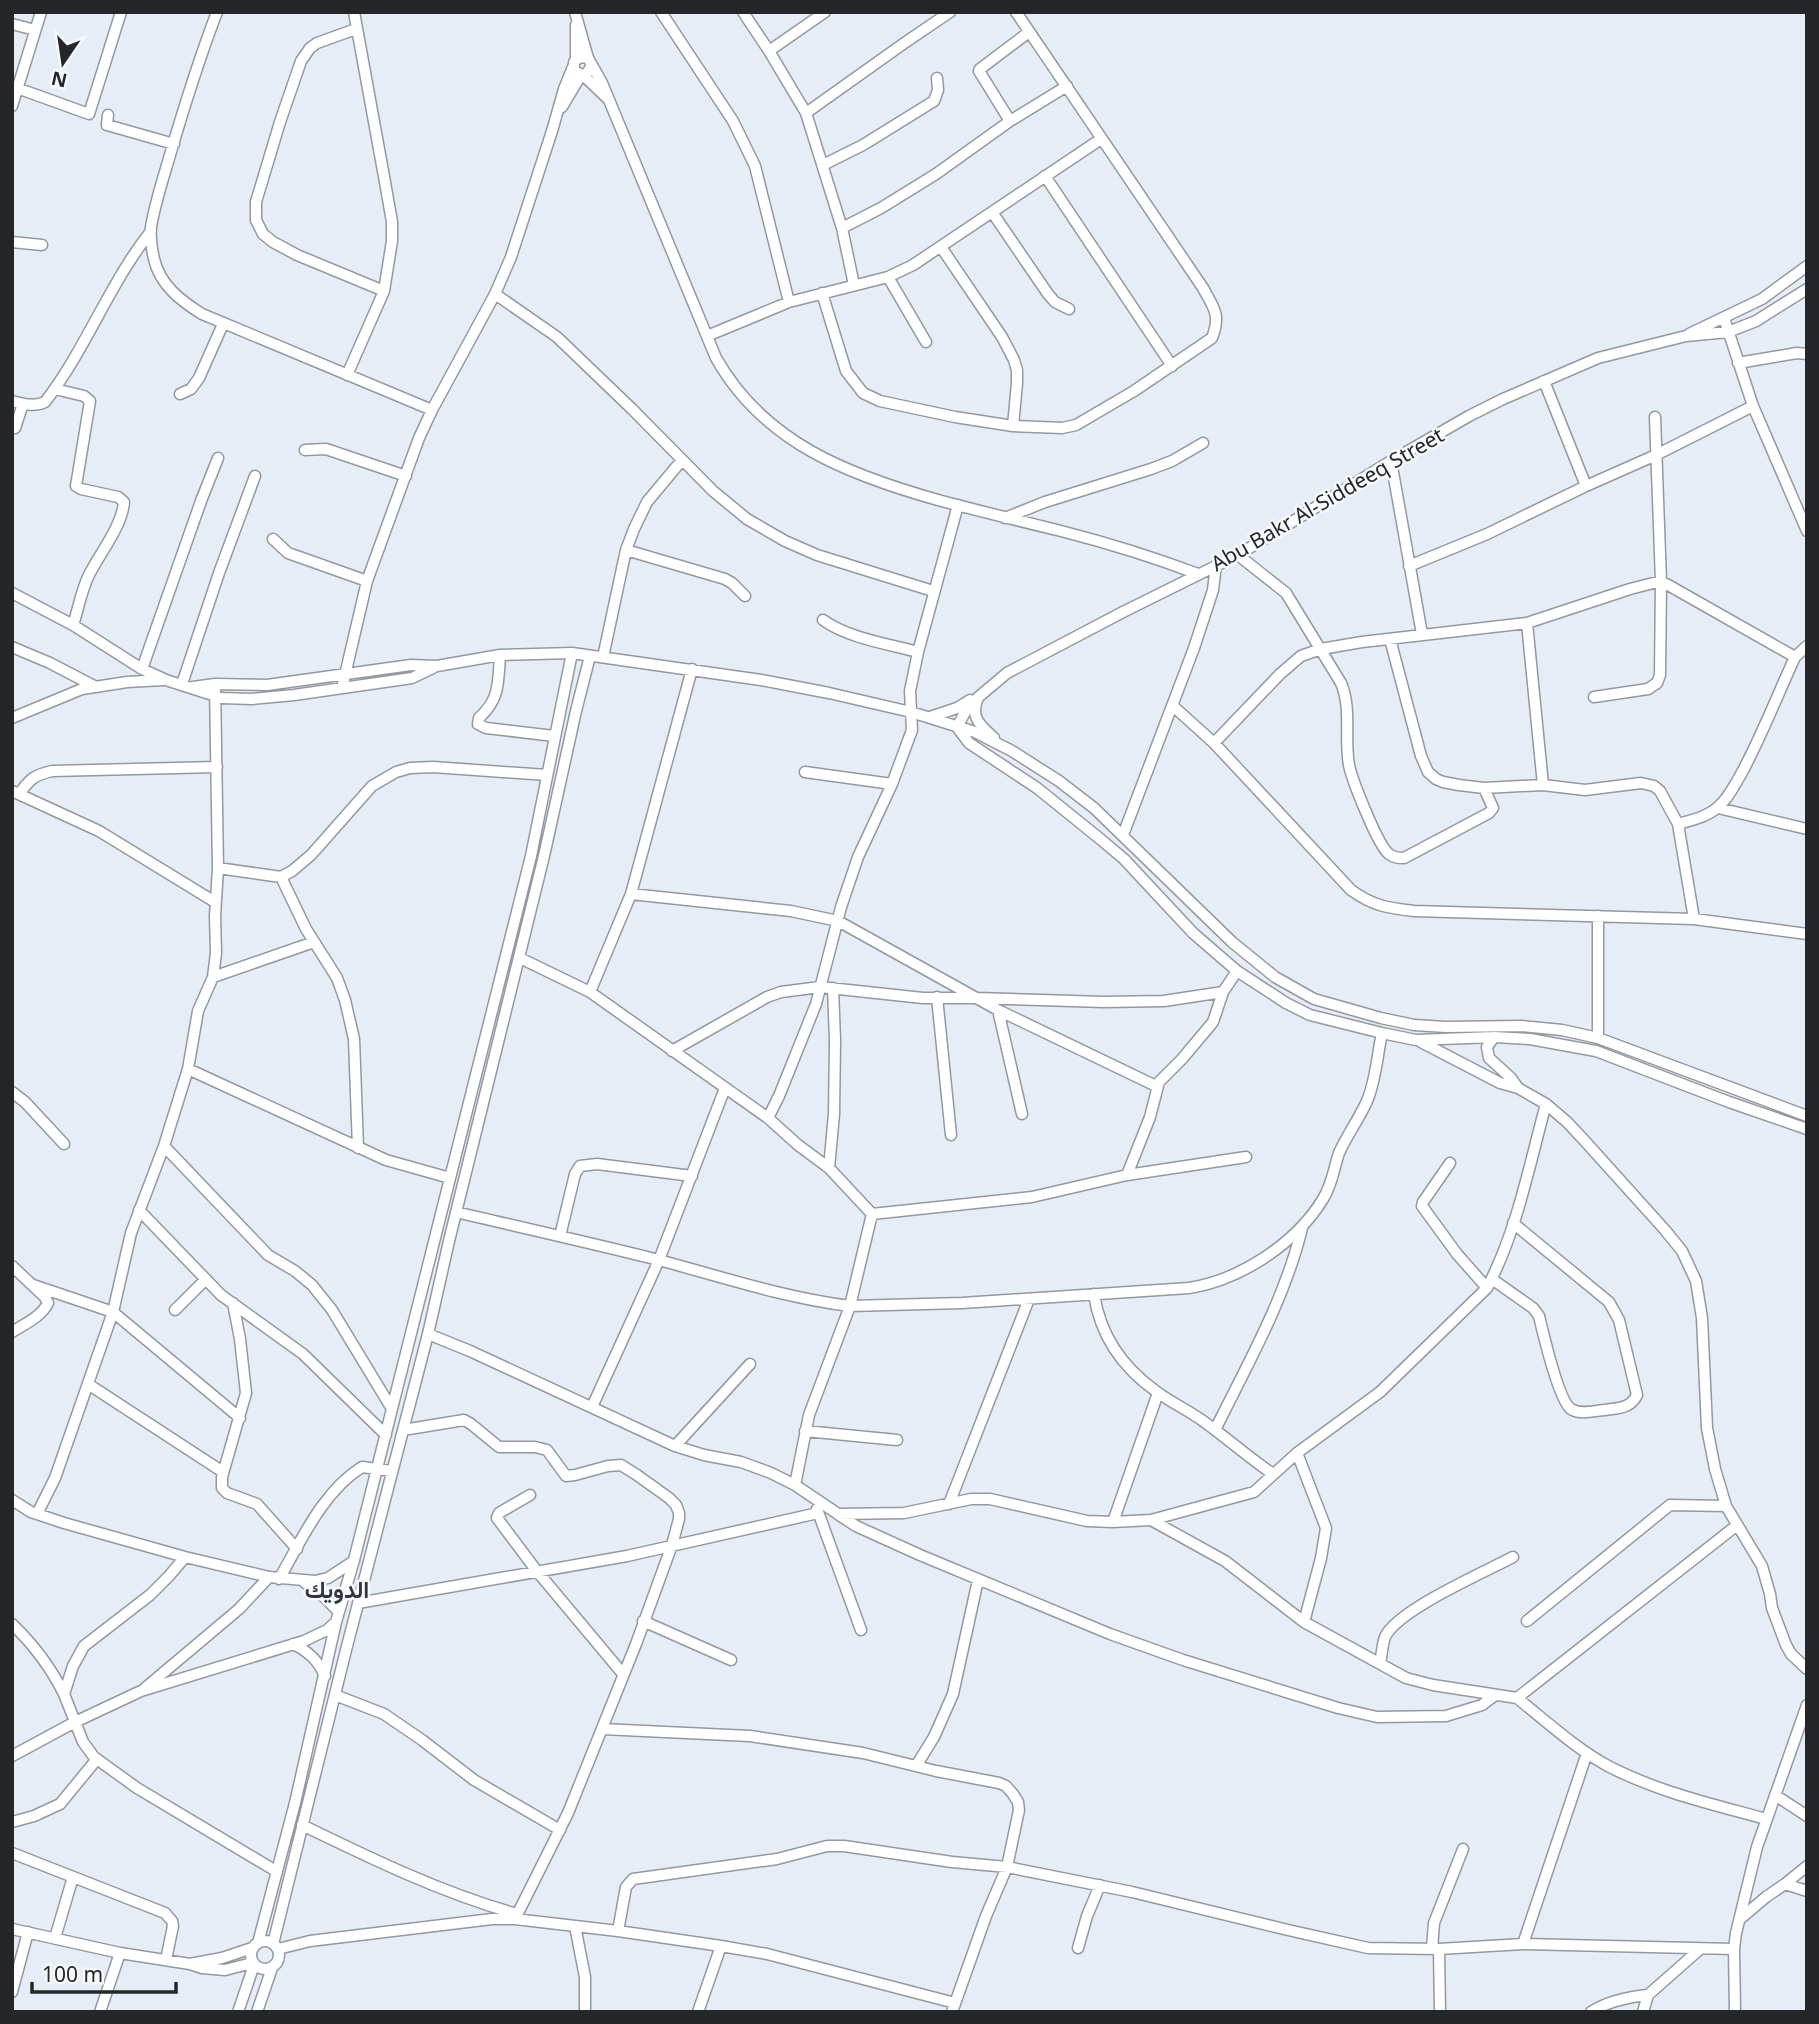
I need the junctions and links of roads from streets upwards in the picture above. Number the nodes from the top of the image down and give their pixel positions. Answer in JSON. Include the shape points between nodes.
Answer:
{"nodes":[{"id":1,"x":41,"y":12,"type":"edge"},
{"id":2,"x":121,"y":12,"type":"edge"},
{"id":3,"x":217,"y":12,"type":"edge"},
{"id":4,"x":354,"y":12,"type":"edge"},
{"id":5,"x":661,"y":12,"type":"edge"},
{"id":6,"x":743,"y":12,"type":"edge"},
{"id":7,"x":825,"y":12,"type":"edge"},
{"id":8,"x":950,"y":12,"type":"edge"},
{"id":9,"x":1016,"y":12,"type":"edge"},
{"id":10,"x":576,"y":13,"type":"edge"},
{"id":11,"x":12,"y":24,"type":"edge"},
{"id":12,"x":356,"y":29,"type":"junction"},
{"id":13,"x":35,"y":30,"type":"junction"},
{"id":14,"x":1029,"y":32,"type":"junction"},
{"id":15,"x":769,"y":51,"type":"junction"},
{"id":16,"x":582,"y":67,"type":"junction"},
{"id":17,"x":937,"y":78,"type":"dead end"},
{"id":18,"x":1067,"y":86,"type":"junction"},
{"id":19,"x":18,"y":88,"type":"junction"},
{"id":20,"x":12,"y":106,"type":"edge"},
{"id":21,"x":806,"y":113,"type":"junction"},
{"id":22,"x":89,"y":114,"type":"junction"},
{"id":23,"x":1010,"y":121,"type":"junction"},
{"id":24,"x":1101,"y":139,"type":"junction"},
{"id":25,"x":174,"y":144,"type":"junction"},
{"id":26,"x":823,"y":165,"type":"junction"},
{"id":27,"x":1045,"y":176,"type":"junction"},
{"id":28,"x":992,"y":212,"type":"junction"},
{"id":29,"x":842,"y":228,"type":"junction"},
{"id":30,"x":151,"y":231,"type":"junction"},
{"id":31,"x":12,"y":242,"type":"edge"},
{"id":32,"x":42,"y":246,"type":"dead end"},
{"id":33,"x":941,"y":247,"type":"junction"},
{"id":34,"x":1807,"y":267,"type":"edge"},
{"id":35,"x":888,"y":277,"type":"junction"},
{"id":36,"x":854,"y":285,"type":"junction"},
{"id":37,"x":1807,"y":289,"type":"edge"},
{"id":38,"x":384,"y":291,"type":"junction"},
{"id":39,"x":822,"y":293,"type":"junction"},
{"id":40,"x":495,"y":294,"type":"junction"},
{"id":41,"x":789,"y":302,"type":"junction"},
{"id":42,"x":1069,"y":309,"type":"dead end"},
{"id":43,"x":1724,"y":318,"type":"junction"},
{"id":44,"x":223,"y":324,"type":"junction"},
{"id":45,"x":1728,"y":332,"type":"junction"},
{"id":46,"x":706,"y":336,"type":"junction"},
{"id":47,"x":1686,"y":336,"type":"junction"},
{"id":48,"x":926,"y":342,"type":"dead end"},
{"id":49,"x":1807,"y":354,"type":"edge"},
{"id":50,"x":1738,"y":363,"type":"junction"},
{"id":51,"x":1172,"y":366,"type":"junction"},
{"id":52,"x":347,"y":375,"type":"junction"},
{"id":53,"x":1544,"y":381,"type":"junction"},
{"id":54,"x":55,"y":389,"type":"junction"},
{"id":55,"x":180,"y":394,"type":"dead end"},
{"id":56,"x":17,"y":403,"type":"edge"},
{"id":57,"x":1753,"y":406,"type":"junction"},
{"id":58,"x":432,"y":410,"type":"junction"},
{"id":59,"x":1655,"y":417,"type":"dead end"},
{"id":60,"x":1013,"y":426,"type":"junction"},
{"id":61,"x":12,"y":428,"type":"edge"},
{"id":62,"x":1203,"y":443,"type":"dead end"},
{"id":63,"x":305,"y":450,"type":"dead end"},
{"id":64,"x":1656,"y":455,"type":"junction"},
{"id":65,"x":218,"y":458,"type":"dead end"},
{"id":66,"x":682,"y":460,"type":"junction"},
{"id":67,"x":1391,"y":461,"type":"junction"},
{"id":68,"x":255,"y":476,"type":"dead end"},
{"id":69,"x":406,"y":476,"type":"junction"},
{"id":70,"x":1586,"y":486,"type":"junction"},
{"id":71,"x":958,"y":505,"type":"junction"},
{"id":72,"x":1802,"y":506,"type":"edge"},
{"id":73,"x":1004,"y":518,"type":"junction"},
{"id":74,"x":1807,"y":531,"type":"edge"},
{"id":75,"x":274,"y":539,"type":"dead end"},
{"id":76,"x":626,"y":550,"type":"junction"},
{"id":77,"x":1238,"y":555,"type":"junction"},
{"id":78,"x":1216,"y":565,"type":"junction"},
{"id":79,"x":1409,"y":566,"type":"junction"},
{"id":80,"x":1198,"y":574,"type":"junction"},
{"id":81,"x":367,"y":581,"type":"junction"},
{"id":82,"x":1661,"y":581,"type":"junction"},
{"id":83,"x":933,"y":591,"type":"junction"},
{"id":84,"x":12,"y":593,"type":"edge"},
{"id":85,"x":745,"y":596,"type":"dead end"},
{"id":86,"x":823,"y":620,"type":"dead end"},
{"id":87,"x":1527,"y":623,"type":"junction"},
{"id":88,"x":73,"y":625,"type":"junction"},
{"id":89,"x":1422,"y":634,"type":"junction"},
{"id":90,"x":1390,"y":639,"type":"junction"},
{"id":91,"x":1807,"y":646,"type":"edge"},
{"id":92,"x":12,"y":647,"type":"edge"},
{"id":93,"x":1321,"y":649,"type":"junction"},
{"id":94,"x":918,"y":652,"type":"junction"},
{"id":95,"x":572,"y":653,"type":"junction"},
{"id":96,"x":500,"y":655,"type":"junction"},
{"id":97,"x":590,"y":656,"type":"junction"},
{"id":98,"x":603,"y":657,"type":"junction"},
{"id":99,"x":1795,"y":657,"type":"junction"},
{"id":100,"x":437,"y":666,"type":"junction"},
{"id":101,"x":142,"y":669,"type":"junction"},
{"id":102,"x":692,"y":669,"type":"junction"},
{"id":103,"x":344,"y":675,"type":"junction"},
{"id":104,"x":166,"y":680,"type":"junction"},
{"id":105,"x":215,"y":684,"type":"junction"},
{"id":106,"x":187,"y":686,"type":"junction"},
{"id":107,"x":96,"y":687,"type":"junction"},
{"id":108,"x":342,"y":688,"type":"junction"},
{"id":109,"x":980,"y":694,"type":"junction"},
{"id":110,"x":214,"y":696,"type":"junction"},
{"id":111,"x":1594,"y":697,"type":"dead end"},
{"id":112,"x":1173,"y":706,"type":"junction"},
{"id":113,"x":911,"y":712,"type":"junction"},
{"id":114,"x":12,"y":718,"type":"edge"},
{"id":115,"x":928,"y":718,"type":"junction"},
{"id":116,"x":957,"y":727,"type":"junction"},
{"id":117,"x":554,"y":736,"type":"junction"},
{"id":118,"x":1214,"y":743,"type":"junction"},
{"id":119,"x":1012,"y":751,"type":"junction"},
{"id":120,"x":217,"y":767,"type":"junction"},
{"id":121,"x":805,"y":772,"type":"dead end"},
{"id":122,"x":547,"y":775,"type":"junction"},
{"id":123,"x":892,"y":784,"type":"junction"},
{"id":124,"x":1543,"y":785,"type":"junction"},
{"id":125,"x":1484,"y":788,"type":"junction"},
{"id":126,"x":15,"y":792,"type":"edge"},
{"id":127,"x":1718,"y":807,"type":"junction"},
{"id":128,"x":1678,"y":824,"type":"junction"},
{"id":129,"x":1807,"y":829,"type":"edge"},
{"id":130,"x":1123,"y":835,"type":"junction"},
{"id":131,"x":218,"y":868,"type":"junction"},
{"id":132,"x":281,"y":877,"type":"junction"},
{"id":133,"x":632,"y":894,"type":"junction"},
{"id":134,"x":215,"y":902,"type":"junction"},
{"id":135,"x":1598,"y":916,"type":"junction"},
{"id":136,"x":1694,"y":919,"type":"junction"},
{"id":137,"x":838,"y":921,"type":"junction"},
{"id":138,"x":1807,"y":934,"type":"edge"},
{"id":139,"x":314,"y":942,"type":"junction"},
{"id":140,"x":520,"y":958,"type":"junction"},
{"id":141,"x":1237,"y":971,"type":"junction"},
{"id":142,"x":213,"y":977,"type":"junction"},
{"id":143,"x":820,"y":986,"type":"junction"},
{"id":144,"x":833,"y":988,"type":"junction"},
{"id":145,"x":498,"y":991,"type":"junction"},
{"id":146,"x":590,"y":992,"type":"junction"},
{"id":147,"x":1223,"y":992,"type":"junction"},
{"id":148,"x":510,"y":994,"type":"junction"},
{"id":149,"x":937,"y":998,"type":"junction"},
{"id":150,"x":977,"y":998,"type":"junction"},
{"id":151,"x":998,"y":1010,"type":"junction"},
{"id":152,"x":1352,"y":1010,"type":"junction"},
{"id":153,"x":1349,"y":1025,"type":"junction"},
{"id":154,"x":1530,"y":1026,"type":"junction"},
{"id":155,"x":1382,"y":1034,"type":"junction"},
{"id":156,"x":1494,"y":1037,"type":"junction"},
{"id":157,"x":1598,"y":1038,"type":"junction"},
{"id":158,"x":1530,"y":1039,"type":"junction"},
{"id":159,"x":1416,"y":1040,"type":"junction"},
{"id":160,"x":672,"y":1051,"type":"junction"},
{"id":161,"x":188,"y":1069,"type":"junction"},
{"id":162,"x":1156,"y":1086,"type":"junction"},
{"id":163,"x":725,"y":1088,"type":"junction"},
{"id":164,"x":1518,"y":1088,"type":"junction"},
{"id":165,"x":12,"y":1092,"type":"edge"},
{"id":166,"x":1546,"y":1104,"type":"junction"},
{"id":167,"x":1022,"y":1114,"type":"dead end"},
{"id":168,"x":1807,"y":1116,"type":"edge"},
{"id":169,"x":768,"y":1118,"type":"junction"},
{"id":170,"x":1807,"y":1129,"type":"edge"},
{"id":171,"x":951,"y":1135,"type":"dead end"},
{"id":172,"x":64,"y":1143,"type":"dead end"},
{"id":173,"x":164,"y":1146,"type":"junction"},
{"id":174,"x":358,"y":1148,"type":"junction"},
{"id":175,"x":1246,"y":1157,"type":"dead end"},
{"id":176,"x":1450,"y":1163,"type":"dead end"},
{"id":177,"x":829,"y":1168,"type":"junction"},
{"id":178,"x":1127,"y":1175,"type":"junction"},
{"id":179,"x":692,"y":1176,"type":"junction"},
{"id":180,"x":450,"y":1178,"type":"junction"},
{"id":181,"x":139,"y":1210,"type":"junction"},
{"id":182,"x":456,"y":1212,"type":"junction"},
{"id":183,"x":872,"y":1213,"type":"junction"},
{"id":184,"x":1513,"y":1223,"type":"junction"},
{"id":185,"x":1302,"y":1227,"type":"junction"},
{"id":186,"x":559,"y":1236,"type":"junction"},
{"id":187,"x":659,"y":1260,"type":"junction"},
{"id":188,"x":12,"y":1266,"type":"edge"},
{"id":189,"x":206,"y":1279,"type":"junction"},
{"id":190,"x":1490,"y":1284,"type":"junction"},
{"id":191,"x":33,"y":1285,"type":"junction"},
{"id":192,"x":1094,"y":1294,"type":"junction"},
{"id":193,"x":1029,"y":1299,"type":"junction"},
{"id":194,"x":233,"y":1304,"type":"junction"},
{"id":195,"x":850,"y":1306,"type":"junction"},
{"id":196,"x":175,"y":1310,"type":"dead end"},
{"id":197,"x":113,"y":1311,"type":"junction"},
{"id":198,"x":12,"y":1332,"type":"edge"},
{"id":199,"x":428,"y":1334,"type":"junction"},
{"id":200,"x":750,"y":1364,"type":"dead end"},
{"id":201,"x":88,"y":1384,"type":"junction"},
{"id":202,"x":1158,"y":1393,"type":"junction"},
{"id":203,"x":592,"y":1407,"type":"junction"},
{"id":204,"x":392,"y":1409,"type":"junction"},
{"id":205,"x":240,"y":1418,"type":"junction"},
{"id":206,"x":403,"y":1430,"type":"junction"},
{"id":207,"x":1215,"y":1430,"type":"junction"},
{"id":208,"x":805,"y":1431,"type":"junction"},
{"id":209,"x":386,"y":1435,"type":"junction"},
{"id":210,"x":897,"y":1440,"type":"dead end"},
{"id":211,"x":675,"y":1446,"type":"junction"},
{"id":212,"x":1297,"y":1453,"type":"junction"},
{"id":213,"x":377,"y":1468,"type":"junction"},
{"id":214,"x":392,"y":1471,"type":"junction"},
{"id":215,"x":223,"y":1472,"type":"junction"},
{"id":216,"x":1273,"y":1474,"type":"junction"},
{"id":217,"x":795,"y":1485,"type":"junction"},
{"id":218,"x":530,"y":1495,"type":"dead end"},
{"id":219,"x":813,"y":1498,"type":"junction"},
{"id":220,"x":12,"y":1500,"type":"edge"},
{"id":221,"x":949,"y":1504,"type":"junction"},
{"id":222,"x":1726,"y":1506,"type":"junction"},
{"id":223,"x":818,"y":1513,"type":"junction"},
{"id":224,"x":37,"y":1514,"type":"junction"},
{"id":225,"x":838,"y":1514,"type":"junction"},
{"id":226,"x":1151,"y":1520,"type":"junction"},
{"id":227,"x":1113,"y":1522,"type":"junction"},
{"id":228,"x":1736,"y":1526,"type":"junction"},
{"id":229,"x":673,"y":1545,"type":"junction"},
{"id":230,"x":297,"y":1549,"type":"junction"},
{"id":231,"x":1513,"y":1557,"type":"dead end"},
{"id":232,"x":185,"y":1558,"type":"junction"},
{"id":233,"x":354,"y":1560,"type":"junction"},
{"id":234,"x":536,"y":1570,"type":"junction"},
{"id":235,"x":274,"y":1578,"type":"junction"},
{"id":236,"x":978,"y":1580,"type":"junction"},
{"id":237,"x":303,"y":1581,"type":"junction"},
{"id":238,"x":358,"y":1603,"type":"junction"},
{"id":239,"x":338,"y":1617,"type":"junction"},
{"id":240,"x":643,"y":1621,"type":"junction"},
{"id":241,"x":1527,"y":1621,"type":"dead end"},
{"id":242,"x":1304,"y":1622,"type":"junction"},
{"id":243,"x":12,"y":1624,"type":"edge"},
{"id":244,"x":861,"y":1630,"type":"dead end"},
{"id":245,"x":292,"y":1644,"type":"junction"},
{"id":246,"x":731,"y":1660,"type":"dead end"},
{"id":247,"x":1380,"y":1663,"type":"junction"},
{"id":248,"x":1807,"y":1669,"type":"edge"},
{"id":249,"x":623,"y":1674,"type":"junction"},
{"id":250,"x":325,"y":1676,"type":"junction"},
{"id":251,"x":141,"y":1691,"type":"junction"},
{"id":252,"x":64,"y":1694,"type":"junction"},
{"id":253,"x":335,"y":1695,"type":"junction"},
{"id":254,"x":1494,"y":1696,"type":"junction"},
{"id":255,"x":1517,"y":1698,"type":"junction"},
{"id":256,"x":1807,"y":1705,"type":"edge"},
{"id":257,"x":317,"y":1711,"type":"junction"},
{"id":258,"x":330,"y":1715,"type":"junction"},
{"id":259,"x":75,"y":1723,"type":"junction"},
{"id":260,"x":602,"y":1729,"type":"junction"},
{"id":261,"x":1587,"y":1753,"type":"junction"},
{"id":262,"x":12,"y":1756,"type":"edge"},
{"id":263,"x":97,"y":1759,"type":"junction"},
{"id":264,"x":916,"y":1766,"type":"junction"},
{"id":265,"x":1775,"y":1795,"type":"junction"},
{"id":266,"x":1807,"y":1816,"type":"edge"},
{"id":267,"x":1766,"y":1819,"type":"junction"},
{"id":268,"x":12,"y":1822,"type":"edge"},
{"id":269,"x":302,"y":1825,"type":"junction"},
{"id":270,"x":561,"y":1830,"type":"junction"},
{"id":271,"x":1463,"y":1849,"type":"dead end"},
{"id":272,"x":12,"y":1853,"type":"edge"},
{"id":273,"x":1807,"y":1866,"type":"edge"},
{"id":274,"x":1007,"y":1867,"type":"junction"},
{"id":275,"x":276,"y":1871,"type":"junction"},
{"id":276,"x":73,"y":1877,"type":"junction"},
{"id":277,"x":1785,"y":1884,"type":"junction"},
{"id":278,"x":1100,"y":1885,"type":"junction"},
{"id":279,"x":1807,"y":1891,"type":"edge"},
{"id":280,"x":516,"y":1917,"type":"junction"},
{"id":281,"x":1739,"y":1920,"type":"junction"},
{"id":282,"x":575,"y":1926,"type":"junction"},
{"id":283,"x":12,"y":1929,"type":"edge"},
{"id":284,"x":618,"y":1931,"type":"junction"},
{"id":285,"x":28,"y":1932,"type":"junction"},
{"id":286,"x":55,"y":1938,"type":"junction"},
{"id":287,"x":1523,"y":1944,"type":"junction"},
{"id":288,"x":255,"y":1945,"type":"junction"},
{"id":289,"x":275,"y":1946,"type":"junction"},
{"id":290,"x":721,"y":1946,"type":"junction"},
{"id":291,"x":1078,"y":1948,"type":"dead end"},
{"id":292,"x":1435,"y":1949,"type":"junction"},
{"id":293,"x":1699,"y":1950,"type":"junction"},
{"id":294,"x":1734,"y":1950,"type":"junction"},
{"id":295,"x":120,"y":1953,"type":"junction"},
{"id":296,"x":166,"y":1960,"type":"junction"},
{"id":297,"x":190,"y":1964,"type":"junction"},
{"id":298,"x":253,"y":1964,"type":"junction"},
{"id":299,"x":272,"y":1968,"type":"junction"},
{"id":300,"x":12,"y":1992,"type":"edge"},
{"id":301,"x":1648,"y":1995,"type":"junction"},
{"id":302,"x":953,"y":2007,"type":"edge"},
{"id":303,"x":100,"y":2012,"type":"edge"},
{"id":304,"x":238,"y":2012,"type":"edge"},
{"id":305,"x":257,"y":2012,"type":"edge"},
{"id":306,"x":585,"y":2012,"type":"edge"},
{"id":307,"x":698,"y":2012,"type":"edge"},
{"id":308,"x":1440,"y":2012,"type":"edge"},
{"id":309,"x":1591,"y":2012,"type":"edge"},
{"id":310,"x":1643,"y":2012,"type":"edge"},
{"id":311,"x":1735,"y":2012,"type":"edge"}],
"edges":[{"from":1,"to":13,"type":"street"},
{"from":2,"to":22,"type":"street"},
{"from":3,"to":25,"type":"street"},
{"from":4,"to":12,"type":"street"},
{"from":5,"to":41,"type":"street","via":[[733,121],[755,166]]},
{"from":6,"to":15,"type":"street"},
{"from":7,"to":15,"type":"street"},
{"from":8,"to":21,"type":"street"},
{"from":9,"to":14,"type":"street"},
{"from":10,"to":16,"type":"street"},
{"from":11,"to":13,"type":"street"},
{"from":12,"to":38,"type":"street","via":[[391,222]]},
{"from":12,"to":38,"type":"street","via":[[317,43],[301,61],[256,202],[256,220],[273,242]]},
{"from":13,"to":19,"type":"street"},
{"from":14,"to":18,"type":"street"},
{"from":14,"to":23,"type":"street","via":[[979,71]]},
{"from":15,"to":21,"type":"street"},
{"from":16,"to":40,"type":"street","via":[[556,116]]},
{"from":16,"to":46,"type":"street","via":[[609,100]]},
{"from":17,"to":26,"type":"street","via":[[934,100]]},
{"from":18,"to":23,"type":"street"},
{"from":18,"to":24,"type":"street"},
{"from":19,"to":20,"type":"street"},
{"from":19,"to":22,"type":"street"},
{"from":21,"to":26,"type":"street"},
{"from":22,"to":25,"type":"street"},
{"from":23,"to":29,"type":"street","via":[[936,174]]},
{"from":24,"to":27,"type":"street"},
{"from":24,"to":51,"type":"street","via":[[1216,310],[1212,338]]},
{"from":25,"to":30,"type":"street"},
{"from":26,"to":29,"type":"street"},
{"from":27,"to":28,"type":"street"},
{"from":27,"to":51,"type":"street"},
{"from":28,"to":33,"type":"street"},
{"from":28,"to":42,"type":"street","via":[[1048,295]]},
{"from":29,"to":36,"type":"street"},
{"from":30,"to":44,"type":"street","via":[[154,259],[170,290]]},
{"from":30,"to":54,"type":"street"},
{"from":31,"to":32,"type":"street"},
{"from":33,"to":35,"type":"street"},
{"from":33,"to":60,"type":"street","via":[[1014,360]]},
{"from":34,"to":43,"type":"street","name":"Abu Bakr Al-Siddeeq Street","via":[[1762,299]]},
{"from":35,"to":36,"type":"street"},
{"from":35,"to":48,"type":"street"},
{"from":36,"to":39,"type":"street"},
{"from":37,"to":45,"type":"street","name":"Abu Bakr Al-Siddeeq Street","via":[[1773,312]]},
{"from":38,"to":52,"type":"street"},
{"from":39,"to":41,"type":"street"},
{"from":39,"to":60,"type":"street","via":[[846,372],[863,393],[880,401]]},
{"from":40,"to":58,"type":"street"},
{"from":40,"to":66,"type":"street","via":[[557,337]]},
{"from":41,"to":46,"type":"street"},
{"from":43,"to":45,"type":"street"},
{"from":43,"to":47,"type":"street","name":"Abu Bakr Al-Siddeeq Street"},
{"from":44,"to":52,"type":"street"},
{"from":44,"to":55,"type":"street","via":[[199,378]]},
{"from":45,"to":47,"type":"street","name":"Abu Bakr Al-Siddeeq Street"},
{"from":45,"to":50,"type":"street"},
{"from":46,"to":71,"type":"street","via":[[738,392],[800,445],[869,479]]},
{"from":47,"to":53,"type":"street","name":"Abu Bakr Al-Siddeeq Street","via":[[1598,358]]},
{"from":49,"to":50,"type":"street"},
{"from":50,"to":57,"type":"street"},
{"from":51,"to":60,"type":"street","via":[[1076,425],[1054,429]]},
{"from":52,"to":58,"type":"street"},
{"from":53,"to":67,"type":"street","name":"Abu Bakr Al-Siddeeq Street","via":[[1469,416]]},
{"from":53,"to":70,"type":"street"},
{"from":54,"to":56,"type":"street","via":[[40,405]]},
{"from":54,"to":88,"type":"street","via":[[90,401],[76,486],[124,502],[86,580]]},
{"from":56,"to":61,"type":"street","via":[[17,422]]},
{"from":57,"to":64,"type":"street"},
{"from":57,"to":72,"type":"street"},
{"from":58,"to":69,"type":"street"},
{"from":59,"to":64,"type":"street"},
{"from":62,"to":73,"type":"street","via":[[1151,469]]},
{"from":63,"to":69,"type":"street","via":[[326,449]]},
{"from":64,"to":70,"type":"street"},
{"from":64,"to":82,"type":"street"},
{"from":65,"to":101,"type":"street"},
{"from":66,"to":76,"type":"street","via":[[647,502]]},
{"from":66,"to":83,"type":"street","via":[[747,519],[785,541]]},
{"from":67,"to":77,"type":"street","name":"Abu Bakr Al-Siddeeq Street"},
{"from":67,"to":79,"type":"street"},
{"from":68,"to":106,"type":"street","via":[[219,573]]},
{"from":69,"to":81,"type":"street"},
{"from":70,"to":79,"type":"street"},
{"from":71,"to":73,"type":"street"},
{"from":71,"to":83,"type":"street"},
{"from":72,"to":74,"type":"street"},
{"from":73,"to":80,"type":"street","via":[[1107,543]]},
{"from":75,"to":81,"type":"street","via":[[288,553]]},
{"from":76,"to":85,"type":"street","via":[[725,579]]},
{"from":76,"to":98,"type":"street"},
{"from":77,"to":78,"type":"street","name":"Abu Bakr Al-Siddeeq Street"},
{"from":77,"to":93,"type":"street","via":[[1286,593]]},
{"from":78,"to":80,"type":"street","name":"Abu Bakr Al-Siddeeq Street"},
{"from":78,"to":112,"type":"street","via":[[1213,590]]},
{"from":79,"to":89,"type":"street"},
{"from":80,"to":109,"type":"street","name":"Abu Bakr Al-Siddeeq Street","via":[[1007,673]]},
{"from":81,"to":103,"type":"street"},
{"from":82,"to":87,"type":"street"},
{"from":82,"to":99,"type":"street"},
{"from":82,"to":111,"type":"street","via":[[1659,679],[1648,689]]},
{"from":83,"to":94,"type":"street"},
{"from":84,"to":88,"type":"street"},
{"from":86,"to":94,"type":"street","via":[[845,632]]},
{"from":87,"to":89,"type":"street"},
{"from":87,"to":124,"type":"street"},
{"from":88,"to":101,"type":"street"},
{"from":89,"to":90,"type":"street"},
{"from":90,"to":93,"type":"street"},
{"from":90,"to":125,"type":"street","via":[[1428,772],[1443,782]]},
{"from":91,"to":99,"type":"street"},
{"from":92,"to":107,"type":"street"},
{"from":93,"to":118,"type":"street","via":[[1288,666]]},
{"from":93,"to":125,"type":"street","via":[[1344,690],[1350,769],[1391,856],[1401,859],[1489,813],[1493,808]]},
{"from":94,"to":113,"type":"street"},
{"from":95,"to":96,"type":"street"},
{"from":95,"to":97,"type":"street"},
{"from":95,"to":117,"type":"street"},
{"from":96,"to":100,"type":"street"},
{"from":96,"to":117,"type":"street","via":[[495,697],[478,724]]},
{"from":97,"to":98,"type":"street"},
{"from":97,"to":140,"type":"street"},
{"from":98,"to":102,"type":"street"},
{"from":99,"to":127,"type":"street","via":[[1744,769]]},
{"from":100,"to":103,"type":"street"},
{"from":100,"to":108,"type":"street","via":[[412,678]]},
{"from":101,"to":104,"type":"street"},
{"from":102,"to":113,"type":"street"},
{"from":102,"to":133,"type":"street"},
{"from":103,"to":105,"type":"street","via":[[267,685]]},
{"from":103,"to":108,"type":"street"},
{"from":104,"to":106,"type":"street"},
{"from":104,"to":107,"type":"street"},
{"from":105,"to":106,"type":"street"},
{"from":105,"to":110,"type":"street"},
{"from":106,"to":110,"type":"street"},
{"from":107,"to":114,"type":"street"},
{"from":108,"to":110,"type":"street","via":[[252,699]]},
{"from":109,"to":115,"type":"street"},
{"from":109,"to":116,"type":"street","name":"Abu Bakr Al-Siddeeq Street"},
{"from":109,"to":119,"type":"street","via":[[974,710],[978,722]]},
{"from":110,"to":120,"type":"street"},
{"from":112,"to":118,"type":"street"},
{"from":112,"to":130,"type":"street"},
{"from":113,"to":115,"type":"street"},
{"from":113,"to":123,"type":"street","via":[[912,730]]},
{"from":115,"to":116,"type":"street"},
{"from":116,"to":119,"type":"street"},
{"from":116,"to":141,"type":"street","via":[[969,743],[1037,788],[1124,859],[1193,933]]},
{"from":117,"to":122,"type":"street"},
{"from":118,"to":135,"type":"street","via":[[1351,890],[1378,906]]},
{"from":119,"to":130,"type":"street","via":[[1059,781]]},
{"from":120,"to":126,"type":"street","via":[[52,771],[39,774]]},
{"from":120,"to":131,"type":"street"},
{"from":121,"to":123,"type":"street"},
{"from":122,"to":132,"type":"street","via":[[433,767],[396,772],[372,786],[300,866]]},
{"from":122,"to":145,"type":"street"},
{"from":123,"to":137,"type":"street","via":[[858,857]]},
{"from":124,"to":125,"type":"street"},
{"from":124,"to":128,"type":"street","via":[[1585,790],[1651,784],[1660,791]]},
{"from":126,"to":134,"type":"street","via":[[99,831]]},
{"from":127,"to":128,"type":"street"},
{"from":127,"to":129,"type":"street"},
{"from":128,"to":136,"type":"street"},
{"from":130,"to":152,"type":"street","via":[[1233,943],[1275,977],[1314,999]]},
{"from":131,"to":132,"type":"street"},
{"from":131,"to":134,"type":"street"},
{"from":132,"to":139,"type":"street"},
{"from":133,"to":137,"type":"street","via":[[791,911]]},
{"from":133,"to":146,"type":"street"},
{"from":134,"to":142,"type":"street"},
{"from":135,"to":136,"type":"street"},
{"from":135,"to":157,"type":"street"},
{"from":136,"to":138,"type":"street"},
{"from":137,"to":143,"type":"street"},
{"from":137,"to":150,"type":"street"},
{"from":139,"to":142,"type":"street"},
{"from":139,"to":174,"type":"street","via":[[337,978],[354,1040]]},
{"from":140,"to":146,"type":"street"},
{"from":140,"to":148,"type":"street"},
{"from":141,"to":147,"type":"street"},
{"from":141,"to":153,"type":"street","via":[[1310,1015]]},
{"from":142,"to":161,"type":"street","via":[[198,1011]]},
{"from":143,"to":144,"type":"street"},
{"from":143,"to":160,"type":"street","via":[[767,997]]},
{"from":143,"to":169,"type":"street"},
{"from":144,"to":149,"type":"street"},
{"from":144,"to":177,"type":"street","via":[[835,1114]]},
{"from":145,"to":148,"type":"street"},
{"from":145,"to":180,"type":"street"},
{"from":146,"to":160,"type":"street"},
{"from":147,"to":150,"type":"street","via":[[1164,1001]]},
{"from":147,"to":162,"type":"street","via":[[1213,1022]]},
{"from":148,"to":182,"type":"street"},
{"from":149,"to":150,"type":"street"},
{"from":149,"to":171,"type":"street"},
{"from":150,"to":151,"type":"street"},
{"from":151,"to":162,"type":"street"},
{"from":151,"to":167,"type":"street"},
{"from":152,"to":153,"type":"street"},
{"from":152,"to":154,"type":"street","via":[[1430,1027]]},
{"from":153,"to":155,"type":"street"},
{"from":154,"to":157,"type":"street"},
{"from":154,"to":158,"type":"street"},
{"from":155,"to":159,"type":"street"},
{"from":155,"to":185,"type":"street","via":[[1368,1099],[1340,1152],[1324,1197]]},
{"from":156,"to":158,"type":"street"},
{"from":156,"to":159,"type":"street"},
{"from":156,"to":164,"type":"street","via":[[1487,1047],[1489,1058]]},
{"from":157,"to":168,"type":"street"},
{"from":158,"to":170,"type":"street","via":[[1596,1051]]},
{"from":159,"to":164,"type":"street"},
{"from":160,"to":163,"type":"street"},
{"from":161,"to":173,"type":"street"},
{"from":161,"to":174,"type":"street"},
{"from":162,"to":178,"type":"street","via":[[1150,1117]]},
{"from":163,"to":169,"type":"street"},
{"from":163,"to":179,"type":"street"},
{"from":164,"to":166,"type":"street"},
{"from":165,"to":172,"type":"street"},
{"from":166,"to":184,"type":"street"},
{"from":166,"to":222,"type":"street","via":[[1665,1230],[1696,1280],[1703,1318],[1707,1428]]},
{"from":169,"to":177,"type":"street"},
{"from":173,"to":181,"type":"street"},
{"from":173,"to":204,"type":"street","via":[[268,1255],[319,1293]]},
{"from":174,"to":180,"type":"street"},
{"from":175,"to":178,"type":"street"},
{"from":176,"to":190,"type":"street","via":[[1422,1206],[1457,1254]]},
{"from":177,"to":183,"type":"street"},
{"from":178,"to":183,"type":"street","via":[[1032,1197]]},
{"from":179,"to":186,"type":"street","via":[[597,1164],[580,1166]]},
{"from":179,"to":187,"type":"street"},
{"from":180,"to":204,"type":"street"},
{"from":181,"to":189,"type":"street"},
{"from":181,"to":197,"type":"street"},
{"from":182,"to":186,"type":"street"},
{"from":182,"to":199,"type":"street"},
{"from":183,"to":195,"type":"street"},
{"from":184,"to":190,"type":"street"},
{"from":184,"to":190,"type":"street","via":[[1614,1309],[1637,1395],[1633,1402],[1619,1408],[1572,1410],[1560,1389],[1539,1315]]},
{"from":185,"to":192,"type":"street","via":[[1256,1263],[1203,1286]]},
{"from":185,"to":207,"type":"street","via":[[1286,1283]]},
{"from":186,"to":187,"type":"street"},
{"from":187,"to":195,"type":"street","via":[[809,1300]]},
{"from":187,"to":203,"type":"street"},
{"from":188,"to":191,"type":"street"},
{"from":189,"to":194,"type":"street"},
{"from":189,"to":196,"type":"street"},
{"from":190,"to":212,"type":"street","via":[[1380,1392]]},
{"from":191,"to":197,"type":"street"},
{"from":191,"to":198,"type":"street","via":[[48,1300],[47,1306]]},
{"from":192,"to":193,"type":"street"},
{"from":192,"to":202,"type":"street","via":[[1107,1339],[1121,1359]]},
{"from":193,"to":195,"type":"street"},
{"from":193,"to":221,"type":"street"},
{"from":194,"to":205,"type":"street","via":[[246,1387]]},
{"from":194,"to":209,"type":"street","via":[[303,1354]]},
{"from":195,"to":208,"type":"street"},
{"from":197,"to":201,"type":"street"},
{"from":197,"to":205,"type":"street"},
{"from":199,"to":203,"type":"street"},
{"from":199,"to":206,"type":"street"},
{"from":200,"to":211,"type":"street"},
{"from":201,"to":215,"type":"street"},
{"from":201,"to":224,"type":"street","via":[[55,1478]]},
{"from":202,"to":207,"type":"street"},
{"from":202,"to":227,"type":"street"},
{"from":203,"to":211,"type":"street"},
{"from":204,"to":209,"type":"street"},
{"from":205,"to":215,"type":"street"},
{"from":206,"to":214,"type":"street"},
{"from":206,"to":229,"type":"street","via":[[464,1420],[499,1447],[547,1450],[566,1476],[621,1465],[676,1505],[679,1519]]},
{"from":207,"to":216,"type":"street"},
{"from":208,"to":210,"type":"street"},
{"from":208,"to":217,"type":"street"},
{"from":209,"to":213,"type":"street"},
{"from":211,"to":217,"type":"street","via":[[757,1467]]},
{"from":212,"to":216,"type":"street"},
{"from":212,"to":242,"type":"street","via":[[1326,1528]]},
{"from":213,"to":214,"type":"street"},
{"from":213,"to":230,"type":"street","via":[[359,1468],[342,1483]]},
{"from":213,"to":233,"type":"street"},
{"from":214,"to":238,"type":"street"},
{"from":215,"to":230,"type":"street","via":[[223,1490],[257,1504]]},
{"from":216,"to":226,"type":"street","via":[[1248,1494]]},
{"from":217,"to":219,"type":"street"},
{"from":218,"to":234,"type":"street","via":[[497,1518]]},
{"from":219,"to":223,"type":"street"},
{"from":219,"to":225,"type":"street"},
{"from":220,"to":224,"type":"street"},
{"from":221,"to":225,"type":"street","via":[[904,1513]]},
{"from":221,"to":227,"type":"street","via":[[990,1499],[1068,1518]]},
{"from":222,"to":228,"type":"street"},
{"from":222,"to":241,"type":"street","via":[[1670,1505]]},
{"from":223,"to":229,"type":"street"},
{"from":223,"to":244,"type":"street"},
{"from":224,"to":232,"type":"street"},
{"from":225,"to":236,"type":"street"},
{"from":226,"to":227,"type":"street"},
{"from":226,"to":242,"type":"street","via":[[1225,1562]]},
{"from":228,"to":248,"type":"street","via":[[1762,1566],[1786,1645]]},
{"from":228,"to":255,"type":"street"},
{"from":229,"to":234,"type":"street"},
{"from":229,"to":240,"type":"street"},
{"from":230,"to":235,"type":"street"},
{"from":231,"to":247,"type":"street","via":[[1398,1621],[1386,1636]]},
{"from":232,"to":235,"type":"street"},
{"from":232,"to":252,"type":"street","via":[[149,1595],[84,1646]]},
{"from":233,"to":237,"type":"street","via":[[328,1578]]},
{"from":233,"to":239,"type":"street"},
{"from":234,"to":238,"type":"street"},
{"from":234,"to":249,"type":"street"},
{"from":235,"to":237,"type":"street"},
{"from":235,"to":251,"type":"street"},
{"from":236,"to":254,"type":"street","via":[[1142,1647],[1377,1717],[1446,1716],[1482,1705]]},
{"from":236,"to":264,"type":"street","via":[[951,1701]]},
{"from":237,"to":239,"type":"street","via":[[324,1597]]},
{"from":238,"to":253,"type":"street"},
{"from":239,"to":245,"type":"street","via":[[316,1636]]},
{"from":239,"to":250,"type":"street"},
{"from":240,"to":246,"type":"street"},
{"from":240,"to":249,"type":"street"},
{"from":242,"to":247,"type":"street"},
{"from":243,"to":252,"type":"street"},
{"from":245,"to":250,"type":"street","via":[[316,1660]]},
{"from":245,"to":251,"type":"street"},
{"from":247,"to":254,"type":"street","via":[[1406,1678]]},
{"from":249,"to":260,"type":"street"},
{"from":250,"to":257,"type":"street"},
{"from":251,"to":259,"type":"street"},
{"from":252,"to":259,"type":"street"},
{"from":253,"to":258,"type":"street"},
{"from":253,"to":270,"type":"street","via":[[384,1714],[474,1780]]},
{"from":254,"to":255,"type":"street"},
{"from":255,"to":261,"type":"street"},
{"from":256,"to":265,"type":"street"},
{"from":257,"to":258,"type":"street"},
{"from":257,"to":275,"type":"street"},
{"from":258,"to":269,"type":"street"},
{"from":259,"to":262,"type":"street"},
{"from":259,"to":263,"type":"street"},
{"from":260,"to":264,"type":"street","via":[[750,1736]]},
{"from":260,"to":270,"type":"street"},
{"from":261,"to":267,"type":"street","via":[[1676,1794]]},
{"from":261,"to":287,"type":"street"},
{"from":263,"to":268,"type":"street","via":[[61,1804]]},
{"from":263,"to":275,"type":"street"},
{"from":264,"to":274,"type":"street","via":[[1006,1786],[1019,1810]]},
{"from":265,"to":266,"type":"street"},
{"from":265,"to":267,"type":"street"},
{"from":267,"to":281,"type":"street"},
{"from":269,"to":280,"type":"street","via":[[438,1888]]},
{"from":269,"to":289,"type":"street"},
{"from":270,"to":280,"type":"street"},
{"from":271,"to":292,"type":"street","via":[[1434,1923]]},
{"from":272,"to":276,"type":"street"},
{"from":273,"to":277,"type":"street"},
{"from":274,"to":278,"type":"street"},
{"from":274,"to":284,"type":"street","via":[[827,1846],[777,1859],[633,1879],[626,1887]]},
{"from":274,"to":302,"type":"street"},
{"from":275,"to":288,"type":"street"},
{"from":276,"to":286,"type":"street"},
{"from":276,"to":296,"type":"street","via":[[165,1913],[173,1926]]},
{"from":277,"to":279,"type":"street"},
{"from":277,"to":281,"type":"street"},
{"from":278,"to":291,"type":"street"},
{"from":278,"to":292,"type":"street","via":[[1368,1948]]},
{"from":280,"to":282,"type":"street"},
{"from":280,"to":289,"type":"street"},
{"from":281,"to":294,"type":"street"},
{"from":282,"to":284,"type":"street"},
{"from":282,"to":306,"type":"street","via":[[584,1970]]},
{"from":283,"to":285,"type":"street"},
{"from":284,"to":290,"type":"street"},
{"from":285,"to":286,"type":"street"},
{"from":285,"to":300,"type":"street"},
{"from":286,"to":295,"type":"street"},
{"from":287,"to":292,"type":"street"},
{"from":287,"to":293,"type":"street"},
{"from":288,"to":289,"type":"street","via":[[267,1941]]},
{"from":288,"to":297,"type":"street"},
{"from":288,"to":298,"type":"street","via":[[250,1958]]},
{"from":289,"to":299,"type":"street","via":[[278,1960]]},
{"from":290,"to":302,"type":"street","via":[[767,1954]]},
{"from":290,"to":307,"type":"street"},
{"from":292,"to":308,"type":"street"},
{"from":293,"to":294,"type":"street"},
{"from":293,"to":301,"type":"street"},
{"from":294,"to":311,"type":"street"},
{"from":295,"to":296,"type":"street"},
{"from":295,"to":303,"type":"street"},
{"from":296,"to":297,"type":"street"},
{"from":297,"to":298,"type":"street","via":[[225,1970]]},
{"from":298,"to":299,"type":"street","via":[[263,1970]]},
{"from":298,"to":304,"type":"street"},
{"from":299,"to":305,"type":"street"},
{"from":301,"to":309,"type":"street"},
{"from":301,"to":310,"type":"street"}]}
